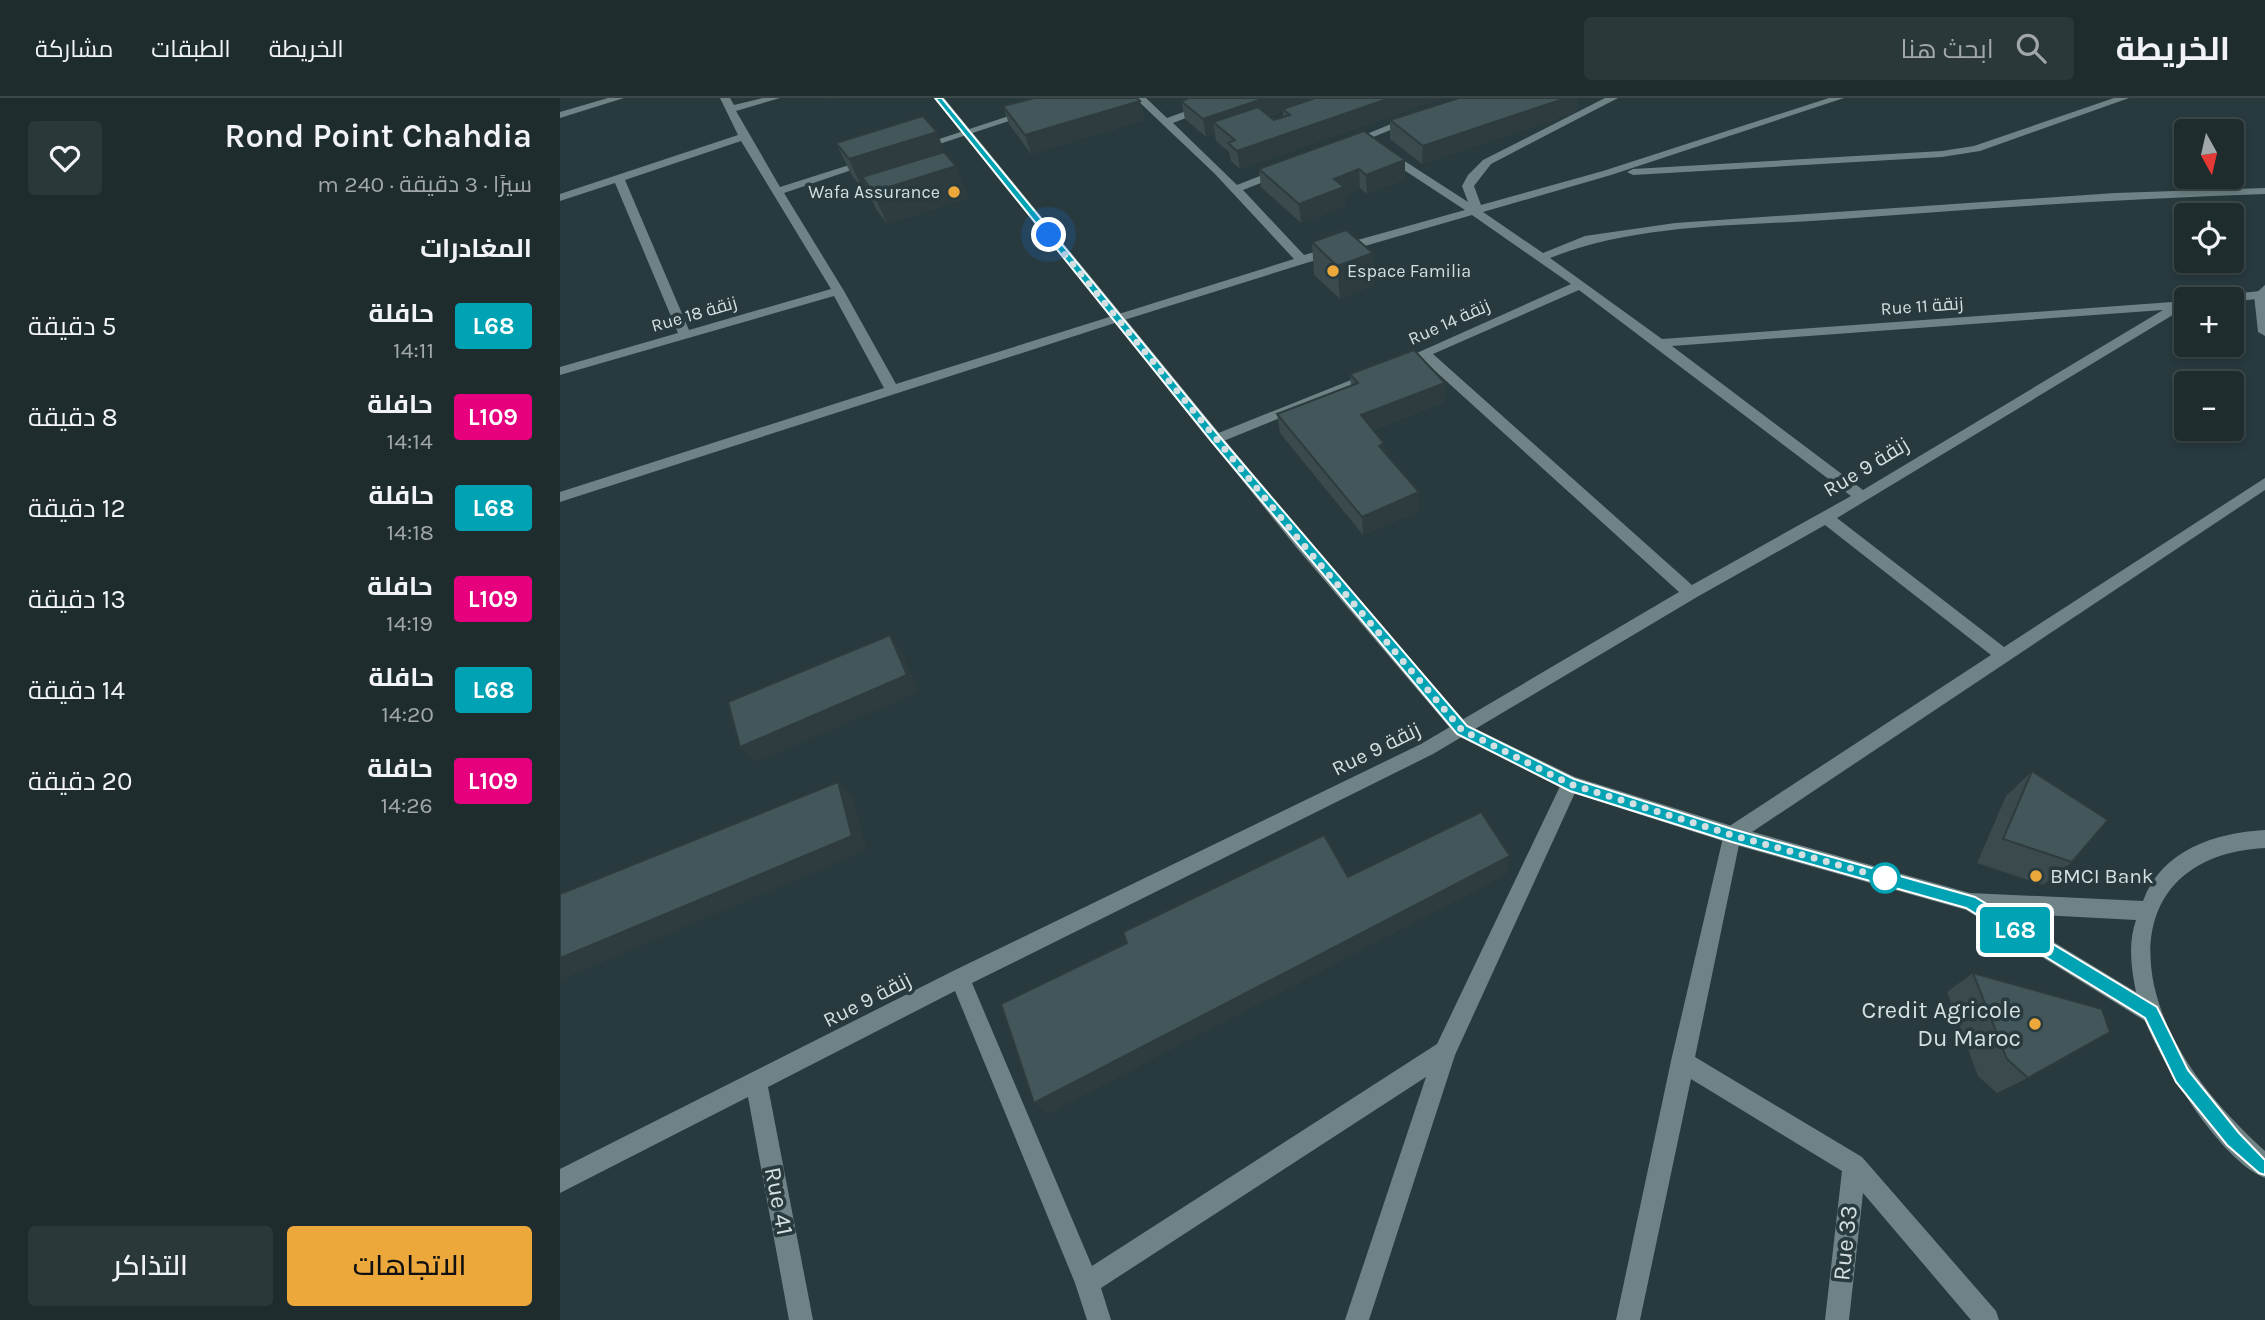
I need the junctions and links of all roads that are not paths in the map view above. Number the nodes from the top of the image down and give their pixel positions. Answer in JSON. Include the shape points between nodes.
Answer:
{"nodes":[{"id":1,"x":619,"y":98,"type":"edge"},
{"id":2,"x":725,"y":98,"type":"edge"},
{"id":3,"x":775,"y":98,"type":"edge"},
{"id":4,"x":939,"y":98,"type":"edge"},
{"id":5,"x":1074,"y":98,"type":"edge"},
{"id":6,"x":1140,"y":98,"type":"edge"},
{"id":7,"x":1233,"y":98,"type":"edge"},
{"id":8,"x":1614,"y":98,"type":"edge"},
{"id":9,"x":1839,"y":98,"type":"edge"},
{"id":10,"x":2124,"y":98,"type":"edge"},
{"id":11,"x":731,"y":109,"type":"junction"},
{"id":12,"x":1426,"y":113,"type":"edge"},
{"id":13,"x":560,"y":115,"type":"edge"},
{"id":14,"x":1166,"y":122,"type":"junction"},
{"id":15,"x":966,"y":132,"type":"junction"},
{"id":16,"x":744,"y":137,"type":"junction"},
{"id":17,"x":1362,"y":139,"type":"junction"},
{"id":18,"x":1337,"y":149,"type":"edge"},
{"id":19,"x":903,"y":152,"type":"edge"},
{"id":20,"x":877,"y":160,"type":"edge"},
{"id":21,"x":1299,"y":164,"type":"edge"},
{"id":22,"x":1607,"y":173,"type":"junction"},
{"id":23,"x":619,"y":179,"type":"junction"},
{"id":24,"x":1236,"y":189,"type":"junction"},
{"id":25,"x":2265,"y":191,"type":"edge"},
{"id":26,"x":776,"y":192,"type":"junction"},
{"id":27,"x":560,"y":198,"type":"edge"},
{"id":28,"x":1477,"y":210,"type":"junction"},
{"id":29,"x":1542,"y":257,"type":"junction"},
{"id":30,"x":1302,"y":260,"type":"junction"},
{"id":31,"x":1580,"y":285,"type":"junction"},
{"id":32,"x":838,"y":291,"type":"junction"},
{"id":33,"x":2262,"y":292,"type":"edge"},
{"id":34,"x":2244,"y":295,"type":"edge"},
{"id":35,"x":2174,"y":305,"type":"edge"},
{"id":36,"x":2174,"y":310,"type":"edge"},
{"id":37,"x":1116,"y":318,"type":"junction"},
{"id":38,"x":2265,"y":332,"type":"edge"},
{"id":39,"x":684,"y":335,"type":"junction"},
{"id":40,"x":1660,"y":343,"type":"junction"},
{"id":41,"x":1424,"y":354,"type":"junction"},
{"id":42,"x":560,"y":371,"type":"edge"},
{"id":43,"x":891,"y":388,"type":"junction"},
{"id":44,"x":1216,"y":439,"type":"junction"},
{"id":45,"x":2265,"y":483,"type":"edge"},
{"id":46,"x":560,"y":497,"type":"edge"},
{"id":47,"x":1862,"y":497,"type":"junction"},
{"id":48,"x":1826,"y":517,"type":"junction"},
{"id":49,"x":1691,"y":593,"type":"junction"},
{"id":50,"x":2004,"y":656,"type":"junction"},
{"id":51,"x":1462,"y":730,"type":"junction"},
{"id":52,"x":1570,"y":784,"type":"junction"},
{"id":53,"x":1732,"y":835,"type":"junction"},
{"id":54,"x":2265,"y":838,"type":"edge"},
{"id":55,"x":1970,"y":902,"type":"junction"},
{"id":56,"x":2146,"y":911,"type":"junction"},
{"id":57,"x":960,"y":978,"type":"junction"},
{"id":58,"x":2151,"y":1013,"type":"junction"},
{"id":59,"x":1445,"y":1052,"type":"junction"},
{"id":60,"x":1682,"y":1061,"type":"junction"},
{"id":61,"x":756,"y":1081,"type":"junction"},
{"id":62,"x":1854,"y":1165,"type":"junction"},
{"id":63,"x":2265,"y":1167,"type":"edge"},
{"id":64,"x":560,"y":1181,"type":"edge"},
{"id":65,"x":1087,"y":1283,"type":"junction"},
{"id":66,"x":801,"y":1320,"type":"edge"},
{"id":67,"x":1099,"y":1320,"type":"edge"},
{"id":68,"x":1357,"y":1320,"type":"edge"},
{"id":69,"x":1628,"y":1320,"type":"edge"},
{"id":70,"x":1837,"y":1320,"type":"edge"},
{"id":71,"x":1987,"y":1320,"type":"edge"}],
"edges":[{"from":1,"to":13,"type":"street"},
{"from":2,"to":11,"type":"street"},
{"from":3,"to":11,"type":"street"},
{"from":4,"to":15,"type":"street"},
{"from":5,"to":15,"type":"street"},
{"from":6,"to":14,"type":"street"},
{"from":7,"to":14,"type":"street"},
{"from":8,"to":28,"type":"street","via":[[1587,106],[1487,162],[1468,186]]},
{"from":9,"to":22,"type":"street"},
{"from":10,"to":22,"type":"street","via":[[1976,149],[1942,155]]},
{"from":11,"to":16,"type":"street"},
{"from":12,"to":17,"type":"street"},
{"from":14,"to":24,"type":"street"},
{"from":15,"to":19,"type":"street"},
{"from":15,"to":37,"type":"street"},
{"from":16,"to":23,"type":"street"},
{"from":16,"to":26,"type":"street"},
{"from":17,"to":18,"type":"street"},
{"from":17,"to":28,"type":"street"},
{"from":20,"to":26,"type":"street"},
{"from":21,"to":24,"type":"street"},
{"from":22,"to":28,"type":"street"},
{"from":23,"to":27,"type":"street"},
{"from":23,"to":39,"type":"street"},
{"from":24,"to":30,"type":"street"},
{"from":25,"to":29,"type":"street","via":[[2115,196],[1675,228],[1585,240]]},
{"from":26,"to":32,"type":"street"},
{"from":28,"to":29,"type":"street"},
{"from":28,"to":30,"type":"street"},
{"from":29,"to":31,"type":"street"},
{"from":30,"to":37,"type":"street"},
{"from":31,"to":40,"type":"street"},
{"from":31,"to":41,"type":"street","name":"Rue 14 زنقة"},
{"from":32,"to":39,"type":"street","name":"Rue 18 زنقة"},
{"from":32,"to":43,"type":"street"},
{"from":33,"to":34,"type":"street"},
{"from":33,"to":38,"type":"street"},
{"from":35,"to":40,"type":"street","name":"Rue 11 زنقة"},
{"from":36,"to":47,"type":"street","name":"Rue 9 زنقة"},
{"from":37,"to":43,"type":"street"},
{"from":37,"to":44,"type":"street"},
{"from":39,"to":42,"type":"street","name":"Rue 18 زنقة"},
{"from":40,"to":47,"type":"street"},
{"from":41,"to":44,"type":"street","name":"Rue 14 زنقة"},
{"from":41,"to":49,"type":"street"},
{"from":43,"to":46,"type":"street"},
{"from":44,"to":51,"type":"street"},
{"from":45,"to":50,"type":"street"},
{"from":47,"to":48,"type":"street","name":"Rue 9 زنقة"},
{"from":48,"to":49,"type":"street","name":"Rue 9 زنقة"},
{"from":48,"to":50,"type":"street"},
{"from":49,"to":51,"type":"street","name":"Rue 9 زنقة"},
{"from":50,"to":53,"type":"street"},
{"from":51,"to":52,"type":"street"},
{"from":51,"to":57,"type":"street","name":"Rue 9 زنقة"},
{"from":52,"to":53,"type":"street"},
{"from":52,"to":59,"type":"street"},
{"from":53,"to":55,"type":"street"},
{"from":53,"to":60,"type":"street"},
{"from":54,"to":56,"type":"street","via":[[2236,839],[2196,853],[2165,877]]},
{"from":55,"to":56,"type":"street"},
{"from":55,"to":58,"type":"street"},
{"from":56,"to":58,"type":"street","via":[[2141,964]]},
{"from":57,"to":61,"type":"street","name":"Rue 9 زنقة"},
{"from":57,"to":65,"type":"street"},
{"from":58,"to":63,"type":"street","via":[[2182,1076],[2233,1139]]},
{"from":59,"to":65,"type":"street"},
{"from":59,"to":68,"type":"street"},
{"from":60,"to":62,"type":"street"},
{"from":60,"to":69,"type":"street"},
{"from":61,"to":64,"type":"street","name":"Rue 9 زنقة"},
{"from":61,"to":66,"type":"street","name":"Rue 41"},
{"from":62,"to":70,"type":"street","name":"Rue 33"},
{"from":62,"to":71,"type":"street"},
{"from":65,"to":67,"type":"street"}]}
